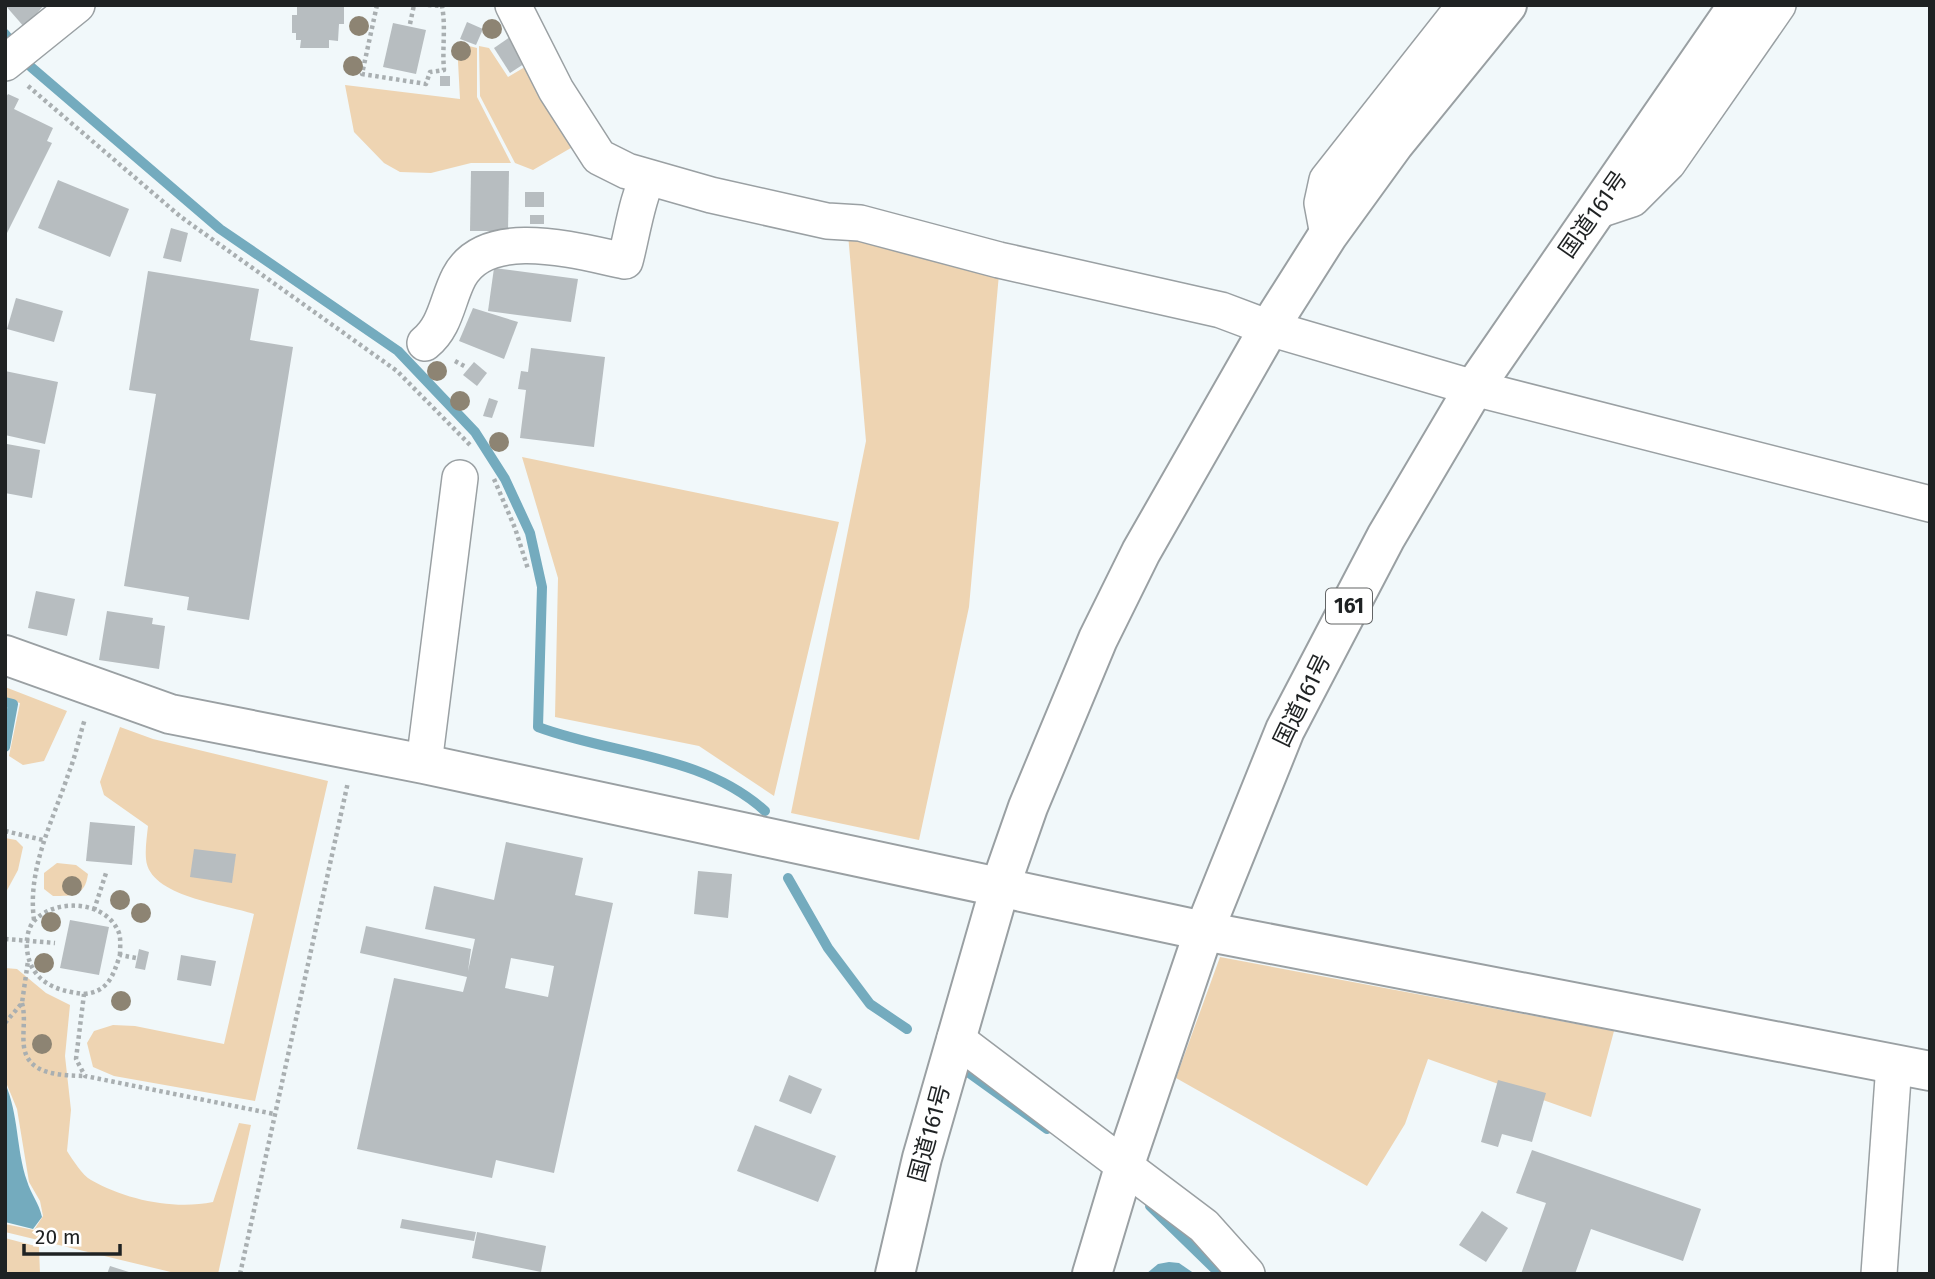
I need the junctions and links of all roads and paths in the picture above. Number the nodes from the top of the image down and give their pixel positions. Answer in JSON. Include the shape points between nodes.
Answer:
{"nodes":[{"id":1,"x":77,"y":5,"type":"edge"},
{"id":2,"x":377,"y":5,"type":"edge"},
{"id":3,"x":414,"y":5,"type":"edge"},
{"id":4,"x":428,"y":5,"type":"edge"},
{"id":5,"x":513,"y":5,"type":"edge"},
{"id":6,"x":1465,"y":5,"type":"edge"},
{"id":7,"x":1507,"y":5,"type":"edge"},
{"id":8,"x":1738,"y":5,"type":"edge"},
{"id":9,"x":1778,"y":5,"type":"edge"},
{"id":10,"x":442,"y":6,"type":"edge"},
{"id":11,"x":410,"y":24,"type":"dead end"},
{"id":12,"x":16,"y":63,"type":"edge"},
{"id":13,"x":649,"y":178,"type":"junction"},
{"id":14,"x":1596,"y":211,"type":"junction"},
{"id":15,"x":1328,"y":235,"type":"junction"},
{"id":16,"x":1269,"y":328,"type":"junction"},
{"id":17,"x":425,"y":343,"type":"dead end"},
{"id":18,"x":1474,"y":388,"type":"junction"},
{"id":19,"x":476,"y":469,"type":"junction"},
{"id":20,"x":1930,"y":504,"type":"edge"},
{"id":21,"x":528,"y":569,"type":"dead end"},
{"id":22,"x":5,"y":655,"type":"edge"},
{"id":23,"x":87,"y":712,"type":"dead end"},
{"id":24,"x":424,"y":764,"type":"junction"},
{"id":25,"x":350,"y":772,"type":"dead end"},
{"id":26,"x":5,"y":831,"type":"edge"},
{"id":27,"x":43,"y":839,"type":"junction"},
{"id":28,"x":107,"y":870,"type":"dead end"},
{"id":29,"x":1000,"y":887,"type":"junction"},
{"id":30,"x":94,"y":910,"type":"junction"},
{"id":31,"x":34,"y":920,"type":"junction"},
{"id":32,"x":1204,"y":931,"type":"junction"},
{"id":33,"x":5,"y":939,"type":"edge"},
{"id":34,"x":26,"y":940,"type":"junction"},
{"id":35,"x":55,"y":943,"type":"dead end"},
{"id":36,"x":120,"y":955,"type":"junction"},
{"id":37,"x":136,"y":958,"type":"dead end"},
{"id":38,"x":28,"y":961,"type":"junction"},
{"id":39,"x":84,"y":993,"type":"junction"},
{"id":40,"x":22,"y":1003,"type":"junction"},
{"id":41,"x":5,"y":1023,"type":"edge"},
{"id":42,"x":955,"y":1038,"type":"junction"},
{"id":43,"x":1912,"y":1067,"type":"edge"},
{"id":44,"x":85,"y":1076,"type":"junction"},
{"id":45,"x":274,"y":1114,"type":"junction"},
{"id":46,"x":1125,"y":1164,"type":"junction"},
{"id":47,"x":240,"y":1274,"type":"edge"},
{"id":48,"x":895,"y":1274,"type":"edge"},
{"id":49,"x":1092,"y":1274,"type":"edge"},
{"id":50,"x":1247,"y":1274,"type":"edge"},
{"id":51,"x":1879,"y":1274,"type":"edge"}],
"edges":[{"from":1,"to":12,"type":"street"},
{"from":2,"to":10,"type":"path","via":[[362,74],[426,84],[430,72],[444,70]]},
{"from":3,"to":11,"type":"path"},
{"from":4,"to":10,"type":"path"},
{"from":5,"to":13,"type":"street","via":[[556,90],[599,157]]},
{"from":6,"to":15,"type":"street","via":[[1327,180],[1322,203]]},
{"from":7,"to":15,"type":"main road","name":"国道161号","via":[[1394,144]]},
{"from":8,"to":14,"type":"main road","name":"国道161号","number":"161"},
{"from":9,"to":14,"type":"street","via":[[1668,163],[1632,199]]},
{"from":12,"to":19,"type":"path","via":[[181,217],[397,371],[464,436]]},
{"from":13,"to":16,"type":"street","via":[[827,221],[860,223],[1221,310]]},
{"from":13,"to":17,"type":"street","via":[[641,188],[625,261],[538,246],[509,246],[484,253],[460,274],[439,332]]},
{"from":14,"to":18,"type":"main road","name":"国道161号","number":"161"},
{"from":15,"to":16,"type":"main road","name":"国道161号"},
{"from":16,"to":18,"type":"street"},
{"from":16,"to":29,"type":"main road","name":"国道161号","via":[[1141,552],[1098,639]]},
{"from":18,"to":20,"type":"street"},
{"from":18,"to":32,"type":"main road","name":"国道161号","number":"161","via":[[1386,537],[1285,730]]},
{"from":19,"to":21,"type":"path","via":[[502,492]]},
{"from":19,"to":24,"type":"street"},
{"from":22,"to":24,"type":"main road","via":[[170,714]]},
{"from":23,"to":27,"type":"path"},
{"from":24,"to":29,"type":"main road"},
{"from":25,"to":45,"type":"path"},
{"from":26,"to":27,"type":"path"},
{"from":27,"to":31,"type":"path","via":[[31,898]]},
{"from":28,"to":30,"type":"path"},
{"from":29,"to":32,"type":"main road"},
{"from":29,"to":42,"type":"main road","name":"国道161号"},
{"from":30,"to":31,"type":"path","via":[[70,905],[53,908]]},
{"from":30,"to":36,"type":"path","via":[[111,919],[120,934]]},
{"from":31,"to":34,"type":"path"},
{"from":32,"to":43,"type":"main road"},
{"from":32,"to":46,"type":"main road","name":"国道161号","number":"161"},
{"from":33,"to":34,"type":"path"},
{"from":34,"to":35,"type":"path"},
{"from":34,"to":38,"type":"path"},
{"from":36,"to":37,"type":"path"},
{"from":36,"to":39,"type":"path","via":[[107,986]]},
{"from":38,"to":39,"type":"path","via":[[47,985]]},
{"from":38,"to":40,"type":"path"},
{"from":39,"to":44,"type":"path","via":[[76,1059]]},
{"from":40,"to":41,"type":"path"},
{"from":40,"to":44,"type":"path","via":[[24,1050],[31,1062],[50,1074]]},
{"from":42,"to":46,"type":"street"},
{"from":42,"to":48,"type":"main road","name":"国道161号"},
{"from":43,"to":51,"type":"street"},
{"from":44,"to":45,"type":"path"},
{"from":45,"to":47,"type":"path"},
{"from":46,"to":49,"type":"main road","name":"国道161号","number":"161"},
{"from":46,"to":50,"type":"street","via":[[1204,1226]]}]}
